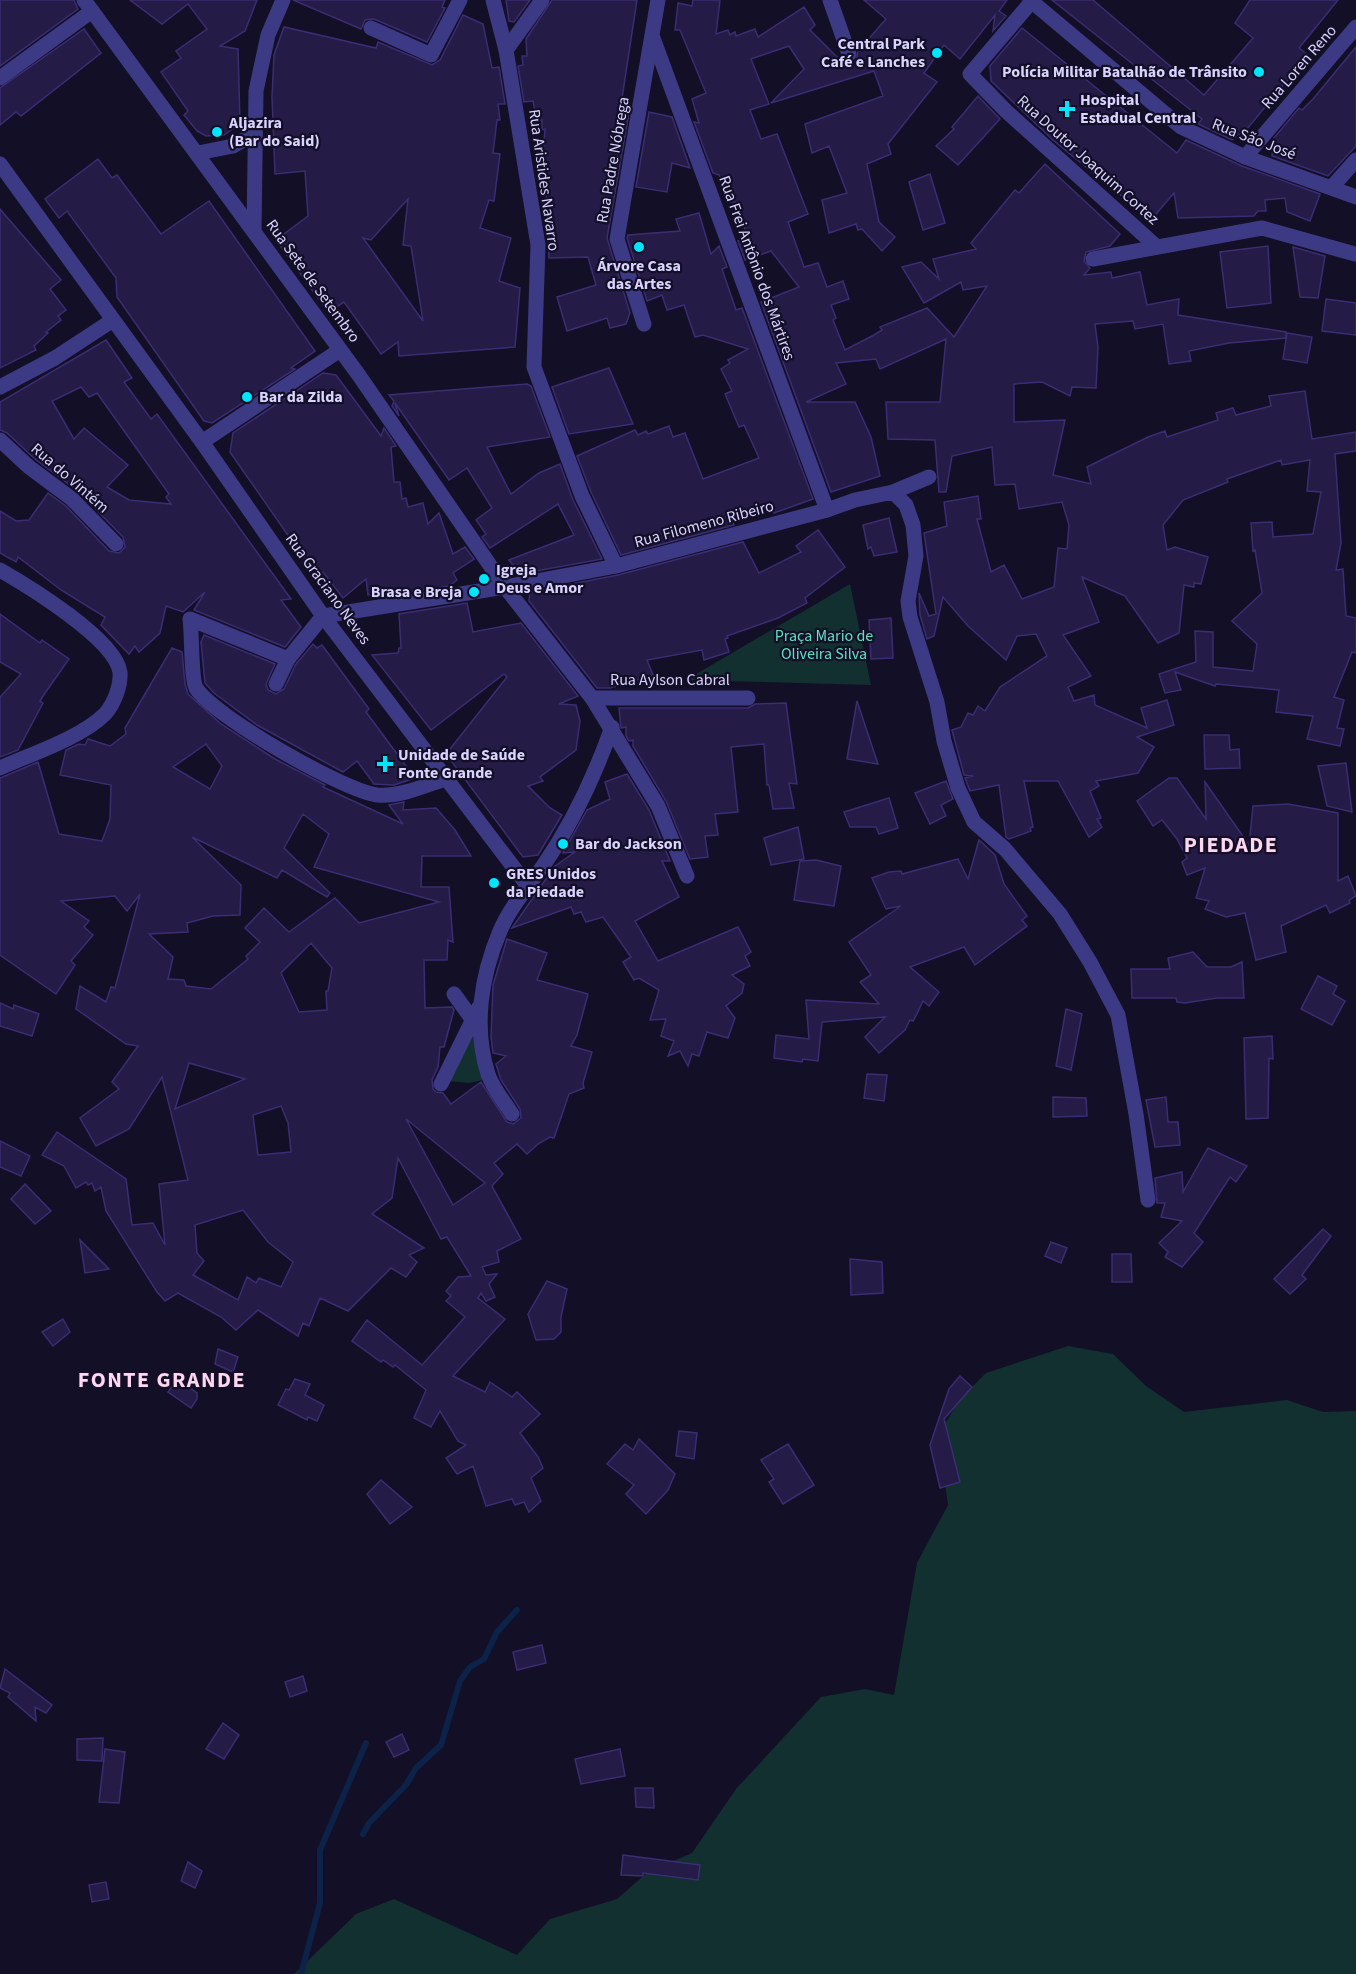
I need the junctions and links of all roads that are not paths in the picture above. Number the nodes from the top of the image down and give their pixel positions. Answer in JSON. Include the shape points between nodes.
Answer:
{"nodes":[{"id":1,"x":283,"y":0,"type":"edge"},
{"id":2,"x":460,"y":0,"type":"edge"},
{"id":3,"x":494,"y":0,"type":"edge"},
{"id":4,"x":542,"y":0,"type":"edge"},
{"id":5,"x":658,"y":0,"type":"edge"},
{"id":6,"x":830,"y":0,"type":"edge"},
{"id":7,"x":1032,"y":0,"type":"edge"},
{"id":8,"x":88,"y":6,"type":"edge"},
{"id":9,"x":1356,"y":27,"type":"edge"},
{"id":10,"x":371,"y":28,"type":"dead end"},
{"id":11,"x":653,"y":38,"type":"junction"},
{"id":12,"x":506,"y":50,"type":"junction"},
{"id":13,"x":849,"y":54,"type":"dead end"},
{"id":14,"x":0,"y":78,"type":"edge"},
{"id":15,"x":254,"y":134,"type":"junction"},
{"id":16,"x":198,"y":153,"type":"junction"},
{"id":17,"x":1245,"y":157,"type":"junction"},
{"id":18,"x":1356,"y":160,"type":"edge"},
{"id":19,"x":0,"y":164,"type":"edge"},
{"id":20,"x":1332,"y":187,"type":"junction"},
{"id":21,"x":1356,"y":197,"type":"edge"},
{"id":22,"x":254,"y":230,"type":"junction"},
{"id":23,"x":1157,"y":247,"type":"junction"},
{"id":24,"x":1355,"y":254,"type":"edge"},
{"id":25,"x":1093,"y":259,"type":"dead end"},
{"id":26,"x":113,"y":320,"type":"junction"},
{"id":27,"x":644,"y":324,"type":"dead end"},
{"id":28,"x":340,"y":350,"type":"junction"},
{"id":29,"x":0,"y":387,"type":"edge"},
{"id":30,"x":0,"y":440,"type":"edge"},
{"id":31,"x":202,"y":442,"type":"junction"},
{"id":32,"x":929,"y":477,"type":"dead end"},
{"id":33,"x":893,"y":492,"type":"junction"},
{"id":34,"x":827,"y":510,"type":"junction"},
{"id":35,"x":116,"y":544,"type":"dead end"},
{"id":36,"x":616,"y":566,"type":"junction"},
{"id":37,"x":0,"y":570,"type":"edge"},
{"id":38,"x":505,"y":587,"type":"junction"},
{"id":39,"x":323,"y":616,"type":"junction"},
{"id":40,"x":288,"y":659,"type":"junction"},
{"id":41,"x":276,"y":684,"type":"dead end"},
{"id":42,"x":592,"y":698,"type":"junction"},
{"id":43,"x":748,"y":698,"type":"dead end"},
{"id":44,"x":612,"y":727,"type":"junction"},
{"id":45,"x":0,"y":768,"type":"edge"},
{"id":46,"x":448,"y":777,"type":"junction"},
{"id":47,"x":687,"y":876,"type":"dead end"},
{"id":48,"x":527,"y":885,"type":"junction"},
{"id":49,"x":454,"y":994,"type":"dead end"},
{"id":50,"x":475,"y":1013,"type":"junction"},
{"id":51,"x":441,"y":1084,"type":"dead end"},
{"id":52,"x":512,"y":1114,"type":"dead end"},
{"id":53,"x":1148,"y":1200,"type":"dead end"}],
"edges":[{"from":1,"to":15,"type":"street","via":[[268,34],[260,68]]},
{"from":2,"to":10,"type":"street","via":[[431,55]]},
{"from":3,"to":12,"type":"street","name":"Rua Aristides Navarro"},
{"from":4,"to":12,"type":"street"},
{"from":5,"to":11,"type":"street","name":"Rua Padre Nóbrega"},
{"from":6,"to":13,"type":"street"},
{"from":7,"to":17,"type":"street","name":"Rua São José","via":[[1181,127]]},
{"from":7,"to":23,"type":"street","name":"Rua Doutor Joaquim Cortez","via":[[970,74]]},
{"from":8,"to":14,"type":"street"},
{"from":8,"to":16,"type":"street","name":"Rua Sete de Setembro"},
{"from":9,"to":17,"type":"street","name":"Rua Loren Reno"},
{"from":11,"to":27,"type":"street","name":"Rua Padre Nóbrega","via":[[617,239]]},
{"from":11,"to":34,"type":"street","name":"Rua Frei Antônio dos Mártires"},
{"from":12,"to":36,"type":"street","name":"Rua Aristides Navarro","via":[[538,245],[534,367],[582,496]]},
{"from":15,"to":16,"type":"street","via":[[233,146]]},
{"from":15,"to":22,"type":"street"},
{"from":16,"to":22,"type":"street","name":"Rua Sete de Setembro"},
{"from":17,"to":20,"type":"street","name":"Rua São José"},
{"from":18,"to":20,"type":"street"},
{"from":19,"to":26,"type":"street","name":"Rua Graciano Neves"},
{"from":20,"to":21,"type":"street","name":"Rua São José"},
{"from":22,"to":28,"type":"street","name":"Rua Sete de Setembro"},
{"from":23,"to":24,"type":"street","name":"Rua Doutor Joaquim Cortez","via":[[1262,228]]},
{"from":23,"to":25,"type":"street","name":"Rua Doutor Joaquim Cortez"},
{"from":26,"to":29,"type":"street","via":[[55,358]]},
{"from":26,"to":31,"type":"street","name":"Rua Graciano Neves"},
{"from":28,"to":31,"type":"street"},
{"from":28,"to":38,"type":"street","name":"Rua Sete de Setembro"},
{"from":30,"to":35,"type":"street","name":"Rua do Vintém","via":[[72,500]]},
{"from":31,"to":39,"type":"street","name":"Rua Graciano Neves"},
{"from":32,"to":33,"type":"street","name":"Rua Filomeno Ribeiro"},
{"from":33,"to":34,"type":"street","name":"Rua Filomeno Ribeiro"},
{"from":33,"to":53,"type":"street","via":[[906,505],[913,525],[916,556],[908,601],[910,617],[937,702],[958,788],[974,822],[1005,849],[1060,914],[1114,1007],[1136,1114]]},
{"from":34,"to":36,"type":"street","name":"Rua Filomeno Ribeiro"},
{"from":36,"to":38,"type":"street","name":"Rua Filomeno Ribeiro"},
{"from":37,"to":45,"type":"street","via":[[32,588],[92,633],[110,651],[120,671],[118,692],[106,713],[87,728]]},
{"from":38,"to":39,"type":"street","name":"Rua Filomeno Ribeiro"},
{"from":38,"to":42,"type":"street"},
{"from":39,"to":40,"type":"street"},
{"from":39,"to":46,"type":"street","name":"Rua Graciano Neves"},
{"from":40,"to":41,"type":"street"},
{"from":40,"to":46,"type":"street","via":[[190,619],[194,681],[218,710],[320,771],[377,795],[399,794]]},
{"from":42,"to":43,"type":"street","name":"Rua Aylson Cabral"},
{"from":42,"to":44,"type":"street"},
{"from":44,"to":47,"type":"street","via":[[658,806]]},
{"from":44,"to":48,"type":"street","via":[[595,774],[543,866]]},
{"from":46,"to":48,"type":"street","name":"Rua Graciano Neves"},
{"from":48,"to":50,"type":"street","via":[[501,930]]},
{"from":49,"to":50,"type":"street"},
{"from":50,"to":51,"type":"street"},
{"from":50,"to":52,"type":"street","via":[[489,1076]]}]}
